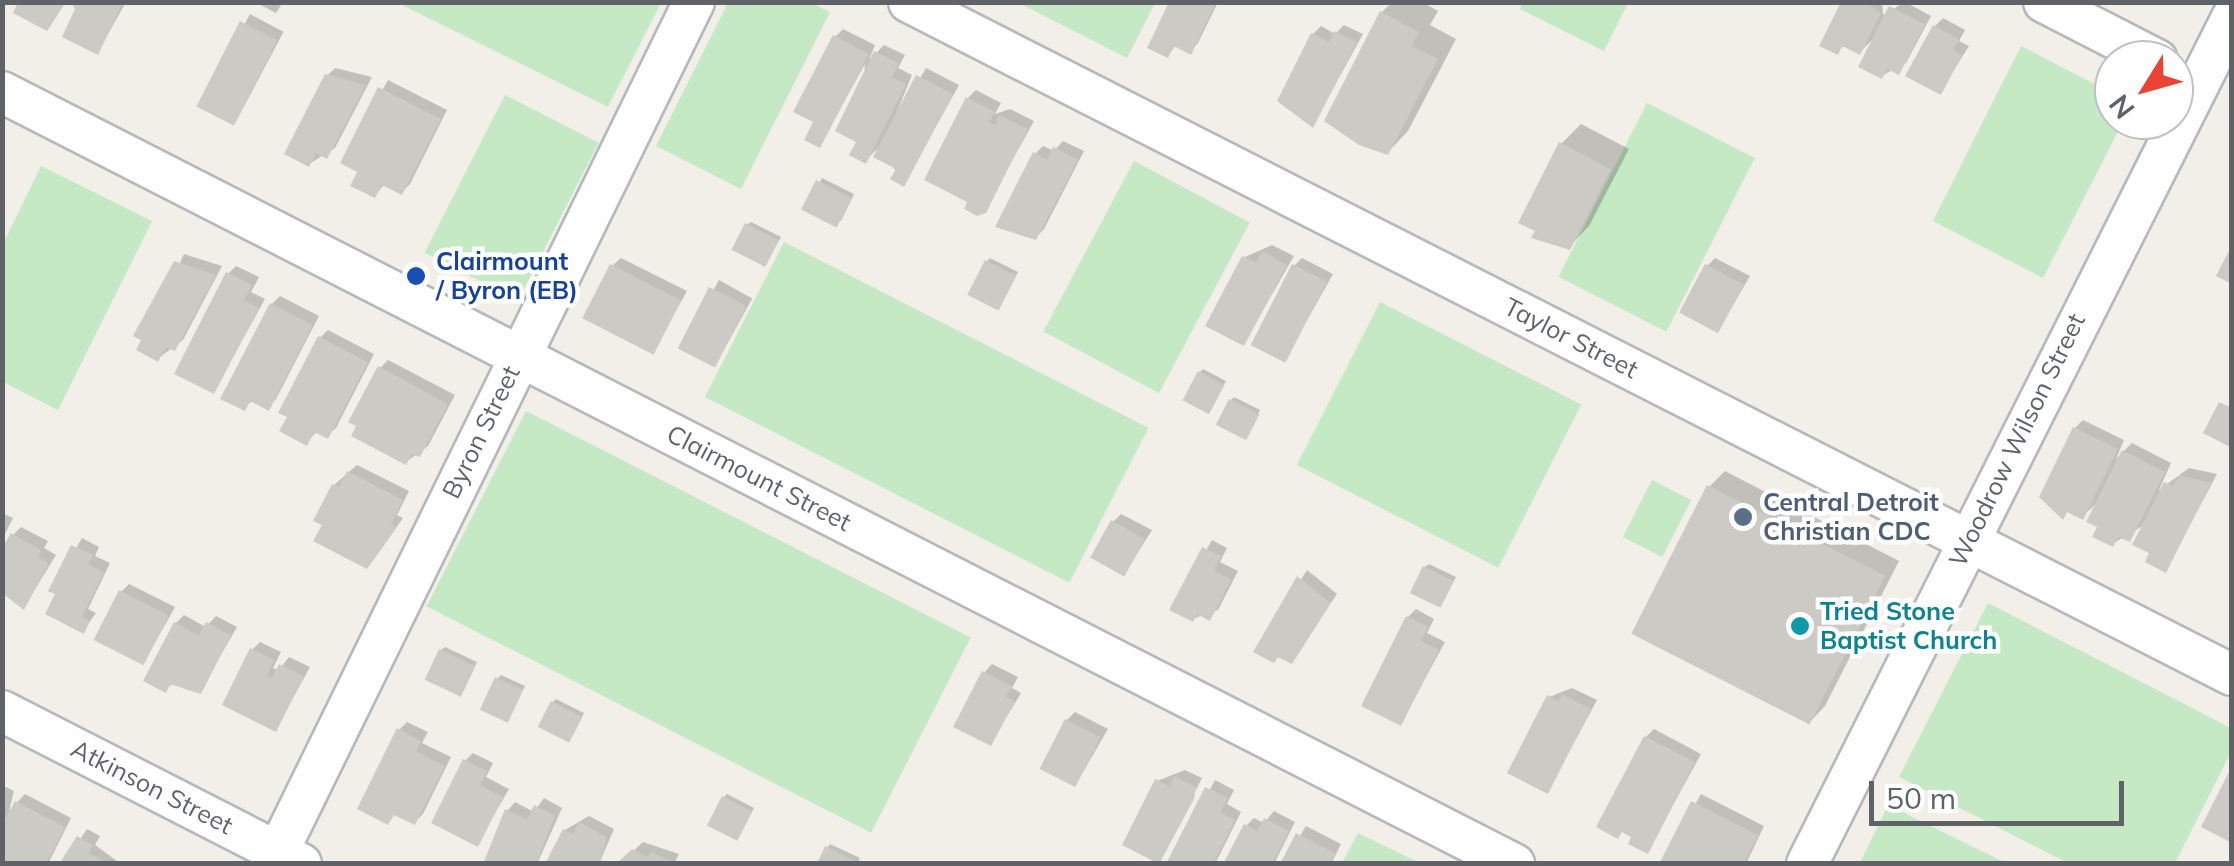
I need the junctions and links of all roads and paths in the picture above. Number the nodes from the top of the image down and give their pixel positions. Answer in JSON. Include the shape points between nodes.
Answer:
{"nodes":[{"id":1,"x":694,"y":2,"type":"edge"},
{"id":2,"x":909,"y":2,"type":"edge"},
{"id":3,"x":2044,"y":2,"type":"edge"},
{"id":4,"x":2232,"y":18,"type":"edge"},
{"id":5,"x":2117,"y":40,"type":"edge"},
{"id":6,"x":2202,"y":83,"type":"edge"},
{"id":7,"x":2,"y":92,"type":"edge"},
{"id":8,"x":519,"y":355,"type":"junction"},
{"id":9,"x":1968,"y":540,"type":"junction"},
{"id":10,"x":2232,"y":675,"type":"edge"},
{"id":11,"x":2,"y":711,"type":"edge"},
{"id":12,"x":284,"y":860,"type":"edge"},
{"id":13,"x":1514,"y":864,"type":"edge"},
{"id":14,"x":1808,"y":864,"type":"edge"}],
"edges":[{"from":1,"to":8,"type":"street","name":"Byron Street"},
{"from":2,"to":9,"type":"street","name":"Taylor Street"},
{"from":3,"to":5,"type":"street"},
{"from":4,"to":6,"type":"street","name":"Woodrow Wilson Street"},
{"from":6,"to":9,"type":"street","name":"Woodrow Wilson Street"},
{"from":7,"to":8,"type":"street","name":"Clairmount Street"},
{"from":8,"to":12,"type":"street","name":"Byron Street"},
{"from":8,"to":13,"type":"street","name":"Clairmount Street"},
{"from":9,"to":10,"type":"street","name":"Taylor Street"},
{"from":9,"to":14,"type":"street","name":"Woodrow Wilson Street"},
{"from":11,"to":12,"type":"street","name":"Atkinson Street"}]}
